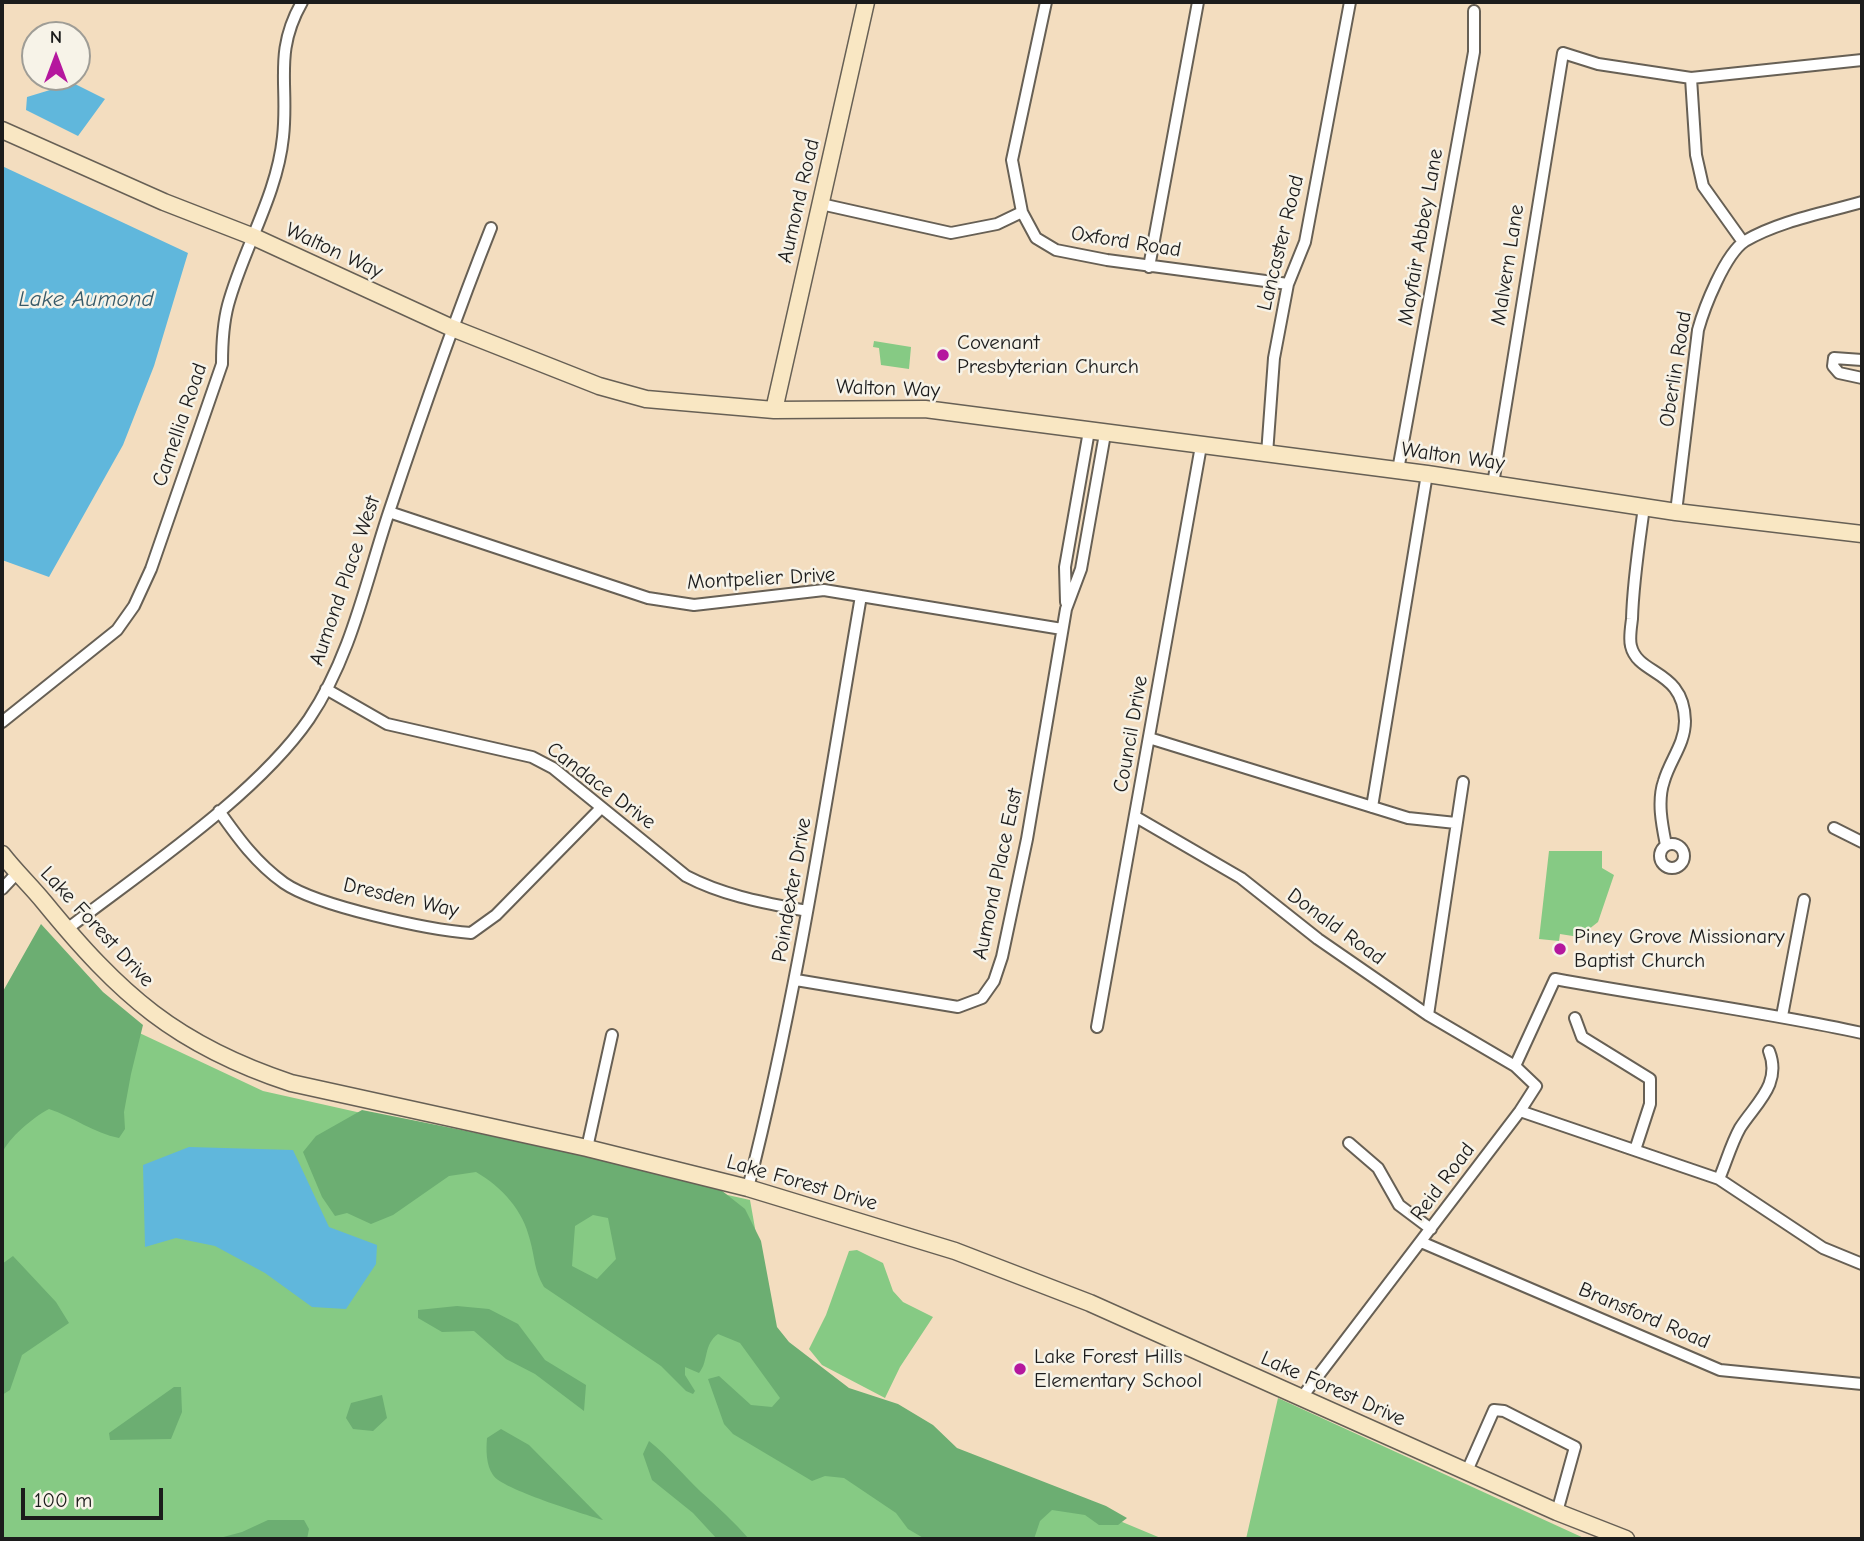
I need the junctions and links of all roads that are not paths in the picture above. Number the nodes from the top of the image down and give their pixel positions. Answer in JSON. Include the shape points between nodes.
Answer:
{"nodes":[{"id":1,"x":302,"y":2,"type":"edge"},
{"id":2,"x":866,"y":2,"type":"edge"},
{"id":3,"x":1046,"y":2,"type":"edge"},
{"id":4,"x":1198,"y":2,"type":"edge"},
{"id":5,"x":1350,"y":2,"type":"edge"},
{"id":6,"x":1474,"y":10,"type":"dead end"},
{"id":7,"x":1862,"y":60,"type":"edge"},
{"id":8,"x":1691,"y":78,"type":"junction"},
{"id":9,"x":2,"y":130,"type":"edge"},
{"id":10,"x":1862,"y":202,"type":"edge"},
{"id":11,"x":821,"y":204,"type":"junction"},
{"id":12,"x":1022,"y":212,"type":"junction"},
{"id":13,"x":491,"y":228,"type":"dead end"},
{"id":14,"x":254,"y":237,"type":"junction"},
{"id":15,"x":1743,"y":242,"type":"junction"},
{"id":16,"x":1149,"y":267,"type":"junction"},
{"id":17,"x":1288,"y":284,"type":"junction"},
{"id":18,"x":452,"y":328,"type":"junction"},
{"id":19,"x":1862,"y":360,"type":"edge"},
{"id":20,"x":1862,"y":378,"type":"edge"},
{"id":21,"x":774,"y":410,"type":"junction"},
{"id":22,"x":1097,"y":432,"type":"junction"},
{"id":23,"x":1201,"y":446,"type":"junction"},
{"id":24,"x":1267,"y":454,"type":"junction"},
{"id":25,"x":1398,"y":470,"type":"junction"},
{"id":26,"x":1427,"y":474,"type":"junction"},
{"id":27,"x":1493,"y":484,"type":"junction"},
{"id":28,"x":1644,"y":507,"type":"junction"},
{"id":29,"x":388,"y":512,"type":"junction"},
{"id":30,"x":1676,"y":512,"type":"junction"},
{"id":31,"x":1862,"y":534,"type":"edge"},
{"id":32,"x":861,"y":596,"type":"junction"},
{"id":33,"x":1066,"y":608,"type":"junction"},
{"id":34,"x":1062,"y":629,"type":"junction"},
{"id":35,"x":326,"y":689,"type":"junction"},
{"id":36,"x":2,"y":722,"type":"edge"},
{"id":37,"x":1149,"y":738,"type":"junction"},
{"id":38,"x":1463,"y":782,"type":"dead end"},
{"id":39,"x":1372,"y":807,"type":"junction"},
{"id":40,"x":601,"y":808,"type":"junction"},
{"id":41,"x":219,"y":811,"type":"junction"},
{"id":42,"x":1136,"y":817,"type":"junction"},
{"id":43,"x":1456,"y":823,"type":"junction"},
{"id":44,"x":1834,"y":828,"type":"dead end"},
{"id":45,"x":1862,"y":842,"type":"edge"},
{"id":46,"x":1666,"y":845,"type":"dead end"},
{"id":47,"x":2,"y":854,"type":"edge"},
{"id":48,"x":17,"y":873,"type":"junction"},
{"id":49,"x":2,"y":889,"type":"edge"},
{"id":50,"x":1804,"y":900,"type":"dead end"},
{"id":51,"x":807,"y":911,"type":"junction"},
{"id":52,"x":66,"y":930,"type":"junction"},
{"id":53,"x":796,"y":980,"type":"junction"},
{"id":54,"x":1428,"y":1015,"type":"junction"},
{"id":55,"x":1782,"y":1016,"type":"junction"},
{"id":56,"x":1575,"y":1018,"type":"dead end"},
{"id":57,"x":1097,"y":1027,"type":"dead end"},
{"id":58,"x":1862,"y":1033,"type":"edge"},
{"id":59,"x":612,"y":1035,"type":"dead end"},
{"id":60,"x":1769,"y":1051,"type":"dead end"},
{"id":61,"x":1515,"y":1066,"type":"junction"},
{"id":62,"x":1520,"y":1111,"type":"junction"},
{"id":63,"x":1349,"y":1143,"type":"dead end"},
{"id":64,"x":587,"y":1148,"type":"junction"},
{"id":65,"x":1635,"y":1150,"type":"junction"},
{"id":66,"x":1719,"y":1179,"type":"junction"},
{"id":67,"x":748,"y":1188,"type":"junction"},
{"id":68,"x":1431,"y":1228,"type":"junction"},
{"id":69,"x":1421,"y":1242,"type":"junction"},
{"id":70,"x":1862,"y":1264,"type":"edge"},
{"id":71,"x":1862,"y":1384,"type":"edge"},
{"id":72,"x":1302,"y":1397,"type":"junction"},
{"id":73,"x":1467,"y":1471,"type":"junction"},
{"id":74,"x":1557,"y":1512,"type":"junction"},
{"id":75,"x":1626,"y":1539,"type":"edge"}],
"edges":[{"from":1,"to":14,"type":"street","name":"Camellia Road","via":[[289,25],[283,55],[283,137]]},
{"from":2,"to":11,"type":"street","name":"Aumond Road"},
{"from":3,"to":12,"type":"street","name":"Oxford Road","via":[[1012,160]]},
{"from":4,"to":16,"type":"street"},
{"from":5,"to":17,"type":"street","name":"Lancaster Road","via":[[1305,242]]},
{"from":6,"to":25,"type":"street","name":"Mayfair Abbey Lane","via":[[1474,52]]},
{"from":7,"to":8,"type":"street"},
{"from":8,"to":15,"type":"street","via":[[1696,155],[1703,186]]},
{"from":8,"to":27,"type":"street","name":"Malvern Lane","via":[[1610,67],[1563,53]]},
{"from":9,"to":14,"type":"street","name":"Walton Way"},
{"from":10,"to":15,"type":"street"},
{"from":11,"to":12,"type":"street","via":[[951,233],[997,224]]},
{"from":11,"to":21,"type":"street","name":"Aumond Road"},
{"from":12,"to":16,"type":"street","name":"Oxford Road","via":[[1036,238],[1056,250]]},
{"from":13,"to":18,"type":"street","name":"Aumond Place West"},
{"from":14,"to":18,"type":"street","name":"Walton Way"},
{"from":14,"to":36,"type":"street","name":"Camellia Road","via":[[228,304],[222,363],[134,607],[117,630]]},
{"from":15,"to":30,"type":"street","name":"Oberlin Road","via":[[1720,274],[1698,330]]},
{"from":16,"to":17,"type":"street","name":"Oxford Road"},
{"from":17,"to":24,"type":"street","name":"Lancaster Road","via":[[1274,358]]},
{"from":18,"to":21,"type":"street","name":"Walton Way","via":[[599,386],[646,399]]},
{"from":18,"to":29,"type":"street","name":"Aumond Place West"},
{"from":19,"to":20,"type":"street","via":[[1834,358],[1833,366],[1839,373]]},
{"from":21,"to":22,"type":"street","name":"Walton Way","via":[[925,409]]},
{"from":22,"to":23,"type":"street","name":"Walton Way"},
{"from":22,"to":33,"type":"street","name":"Aumond Place East","via":[[1081,569]]},
{"from":22,"to":33,"type":"street","name":"Aumond Place East","via":[[1065,566]]},
{"from":23,"to":24,"type":"street","name":"Walton Way"},
{"from":23,"to":37,"type":"street","name":"Council Drive"},
{"from":24,"to":25,"type":"street","name":"Walton Way"},
{"from":25,"to":26,"type":"street","name":"Walton Way"},
{"from":26,"to":27,"type":"street","name":"Walton Way"},
{"from":26,"to":39,"type":"street"},
{"from":27,"to":28,"type":"street","name":"Walton Way"},
{"from":28,"to":30,"type":"street","name":"Walton Way"},
{"from":28,"to":46,"type":"street","via":[[1631,647],[1639,659],[1672,682],[1681,696],[1685,723],[1661,790]]},
{"from":29,"to":32,"type":"street","name":"Montpelier Drive","via":[[648,598],[694,605],[824,590]]},
{"from":29,"to":35,"type":"street","name":"Aumond Place West","via":[[342,658]]},
{"from":30,"to":31,"type":"street","name":"Walton Way"},
{"from":32,"to":34,"type":"street","name":"Montpelier Drive"},
{"from":32,"to":51,"type":"street","name":"Poindexter Drive"},
{"from":33,"to":34,"type":"street","name":"Aumond Place East"},
{"from":34,"to":53,"type":"street","name":"Aumond Place East","via":[[1011,920],[994,981],[982,998],[958,1007]]},
{"from":35,"to":40,"type":"street","name":"Candace Drive","via":[[387,724],[532,757],[553,768]]},
{"from":35,"to":41,"type":"street","name":"Aumond Place West","via":[[308,720],[275,758]]},
{"from":37,"to":39,"type":"street"},
{"from":37,"to":42,"type":"street","name":"Council Drive"},
{"from":38,"to":43,"type":"street"},
{"from":39,"to":43,"type":"street","via":[[1408,818]]},
{"from":40,"to":41,"type":"street","name":"Dresden Way","via":[[496,915],[471,933],[368,912],[286,884],[251,856]]},
{"from":40,"to":51,"type":"street","name":"Candace Drive","via":[[686,876],[708,888]]},
{"from":41,"to":52,"type":"street","name":"Aumond Place West"},
{"from":42,"to":54,"type":"street","name":"Donald Road","via":[[1241,878],[1318,940]]},
{"from":42,"to":57,"type":"street","name":"Council Drive"},
{"from":43,"to":54,"type":"street"},
{"from":44,"to":45,"type":"street"},
{"from":47,"to":48,"type":"street","name":"Lake Forest Drive"},
{"from":48,"to":49,"type":"street"},
{"from":48,"to":52,"type":"street","name":"Lake Forest Drive"},
{"from":50,"to":55,"type":"street"},
{"from":51,"to":53,"type":"street","name":"Poindexter Drive"},
{"from":52,"to":64,"type":"street","name":"Lake Forest Drive","via":[[161,1022],[244,1067],[291,1083]]},
{"from":53,"to":67,"type":"street","name":"Poindexter Drive","via":[[778,1074]]},
{"from":54,"to":61,"type":"street","name":"Donald Road"},
{"from":55,"to":58,"type":"street"},
{"from":55,"to":61,"type":"street","via":[[1555,979]]},
{"from":56,"to":65,"type":"street","via":[[1582,1037],[1650,1079],[1650,1104]]},
{"from":59,"to":64,"type":"street"},
{"from":60,"to":66,"type":"street","via":[[1775,1065],[1771,1082],[1740,1128]]},
{"from":61,"to":62,"type":"street","name":"Reid Road","via":[[1536,1086]]},
{"from":62,"to":65,"type":"street"},
{"from":62,"to":68,"type":"street","name":"Reid Road"},
{"from":63,"to":68,"type":"street","via":[[1378,1168],[1399,1205]]},
{"from":64,"to":67,"type":"street","name":"Lake Forest Drive"},
{"from":65,"to":66,"type":"street"},
{"from":66,"to":70,"type":"street","via":[[1823,1248]]},
{"from":67,"to":72,"type":"street","name":"Lake Forest Drive","via":[[1026,1276]]},
{"from":68,"to":69,"type":"street","name":"Reid Road"},
{"from":69,"to":71,"type":"street","name":"Bransford Road","via":[[1720,1370]]},
{"from":69,"to":72,"type":"street","name":"Reid Road"},
{"from":72,"to":73,"type":"street","name":"Lake Forest Drive"},
{"from":73,"to":74,"type":"street","name":"Lake Forest Drive"},
{"from":73,"to":74,"type":"street","via":[[1494,1410],[1515,1416],[1575,1447]]},
{"from":74,"to":75,"type":"street","name":"Lake Forest Drive"}]}
